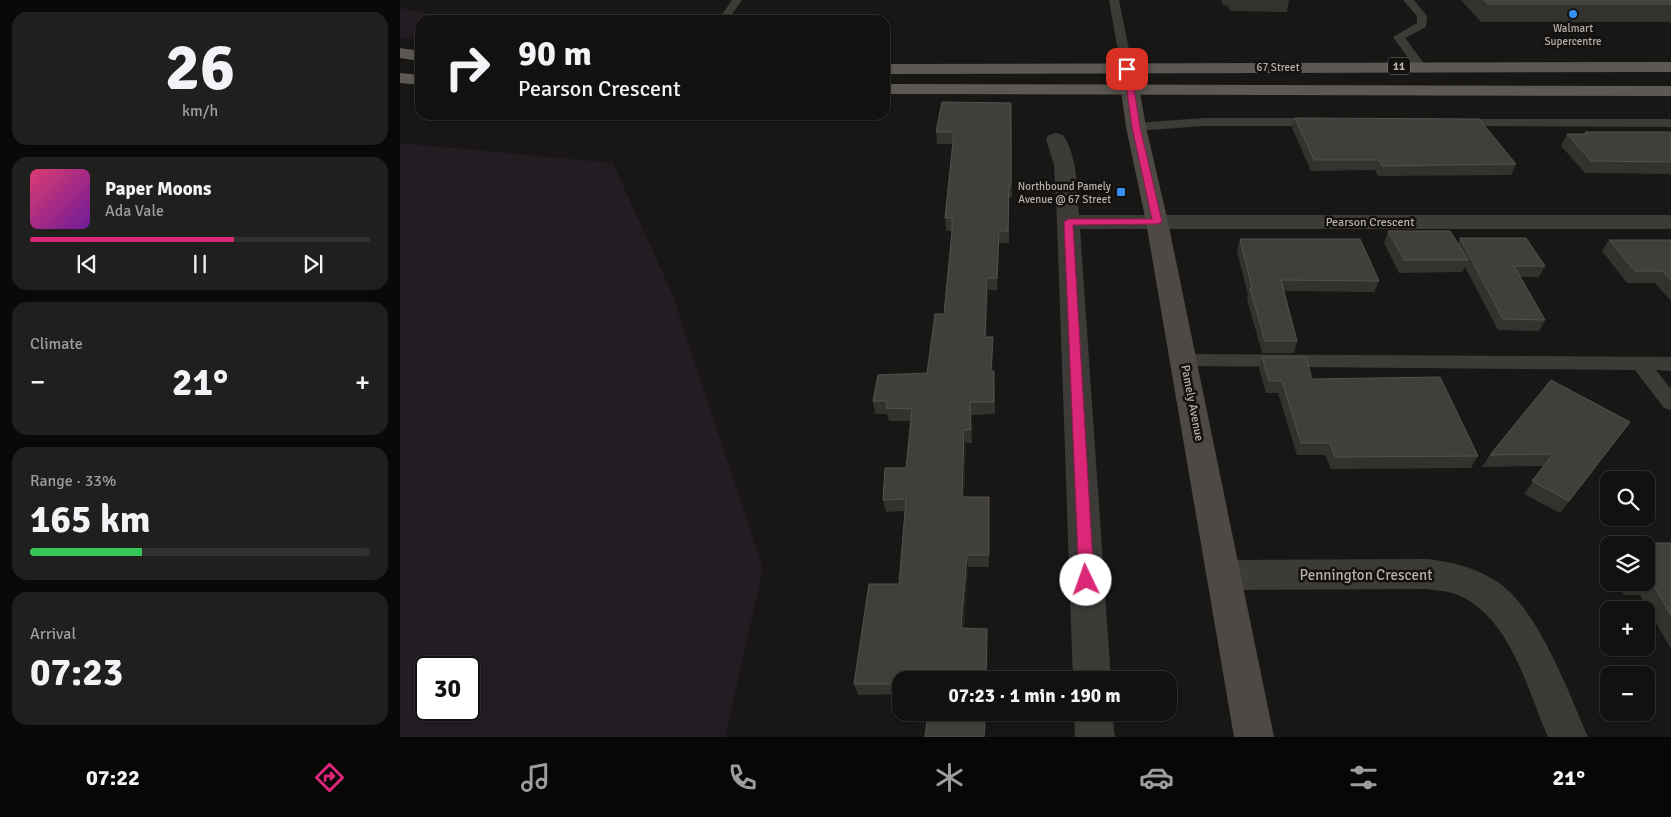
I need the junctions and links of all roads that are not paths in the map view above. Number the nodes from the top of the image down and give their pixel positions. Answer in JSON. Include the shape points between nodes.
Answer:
{"nodes":[{"id":1,"x":737,"y":0,"type":"edge"},
{"id":2,"x":1114,"y":0,"type":"edge"},
{"id":3,"x":1408,"y":0,"type":"edge"},
{"id":4,"x":726,"y":15,"type":"edge"},
{"id":5,"x":400,"y":54,"type":"edge"},
{"id":6,"x":415,"y":56,"type":"edge"},
{"id":7,"x":1420,"y":66,"type":"junction"},
{"id":8,"x":1671,"y":67,"type":"edge"},
{"id":9,"x":890,"y":68,"type":"edge"},
{"id":10,"x":400,"y":78,"type":"edge"},
{"id":11,"x":1129,"y":79,"type":"junction"},
{"id":12,"x":415,"y":80,"type":"edge"},
{"id":13,"x":1671,"y":80,"type":"edge"},
{"id":14,"x":890,"y":89,"type":"edge"},
{"id":15,"x":1538,"y":90,"type":"junction"},
{"id":16,"x":1671,"y":91,"type":"edge"},
{"id":17,"x":1333,"y":122,"type":"edge"},
{"id":18,"x":1442,"y":123,"type":"edge"},
{"id":19,"x":1671,"y":123,"type":"edge"},
{"id":20,"x":1136,"y":127,"type":"junction"},
{"id":21,"x":1056,"y":139,"type":"dead end"},
{"id":22,"x":1068,"y":222,"type":"junction"},
{"id":23,"x":1157,"y":222,"type":"junction"},
{"id":24,"x":1671,"y":222,"type":"edge"},
{"id":25,"x":1184,"y":360,"type":"junction"},
{"id":26,"x":1671,"y":364,"type":"edge"},
{"id":27,"x":1641,"y":365,"type":"junction"},
{"id":28,"x":1671,"y":403,"type":"edge"},
{"id":29,"x":1224,"y":574,"type":"junction"},
{"id":30,"x":1092,"y":671,"type":"edge"},
{"id":31,"x":1093,"y":721,"type":"edge"},
{"id":32,"x":1094,"y":737,"type":"edge"},
{"id":33,"x":1254,"y":737,"type":"edge"},
{"id":34,"x":1568,"y":737,"type":"edge"}],
"edges":[{"from":1,"to":4,"type":"lane"},
{"from":2,"to":11,"type":"lane"},
{"from":3,"to":7,"type":"lane","via":[[1422,16],[1422,25],[1399,36]]},
{"from":5,"to":6,"type":"main road"},
{"from":7,"to":8,"type":"main road","name":"67 Street","number":"11"},
{"from":7,"to":11,"type":"main road","name":"67 Street","number":"11"},
{"from":9,"to":11,"type":"main road","name":"67 Street","number":"11"},
{"from":10,"to":12,"type":"main road"},
{"from":11,"to":14,"type":"main road","name":"67 Street","number":"11"},
{"from":11,"to":15,"type":"main road","name":"67 Street","number":"11"},
{"from":11,"to":20,"type":"street","name":"Pamely Avenue"},
{"from":13,"to":15,"type":"main road","via":[[1604,81]]},
{"from":15,"to":16,"type":"main road","name":"67 Street","number":"11"},
{"from":17,"to":20,"type":"lane","via":[[1204,122]]},
{"from":18,"to":19,"type":"lane"},
{"from":20,"to":23,"type":"street","name":"Pamely Avenue"},
{"from":21,"to":22,"type":"street","via":[[1064,165]]},
{"from":22,"to":23,"type":"street","name":"Pearson Crescent"},
{"from":22,"to":30,"type":"street"},
{"from":23,"to":24,"type":"street","name":"Pearson Crescent"},
{"from":23,"to":25,"type":"street","name":"Pamely Avenue"},
{"from":25,"to":27,"type":"lane"},
{"from":25,"to":29,"type":"street","name":"Pamely Avenue"},
{"from":26,"to":27,"type":"lane"},
{"from":27,"to":28,"type":"lane"},
{"from":29,"to":33,"type":"street","name":"Pamely Avenue"},
{"from":29,"to":34,"type":"street","name":"Pennington Crescent","via":[[1428,574],[1463,580],[1499,602],[1511,616]]},
{"from":31,"to":32,"type":"street"}]}
